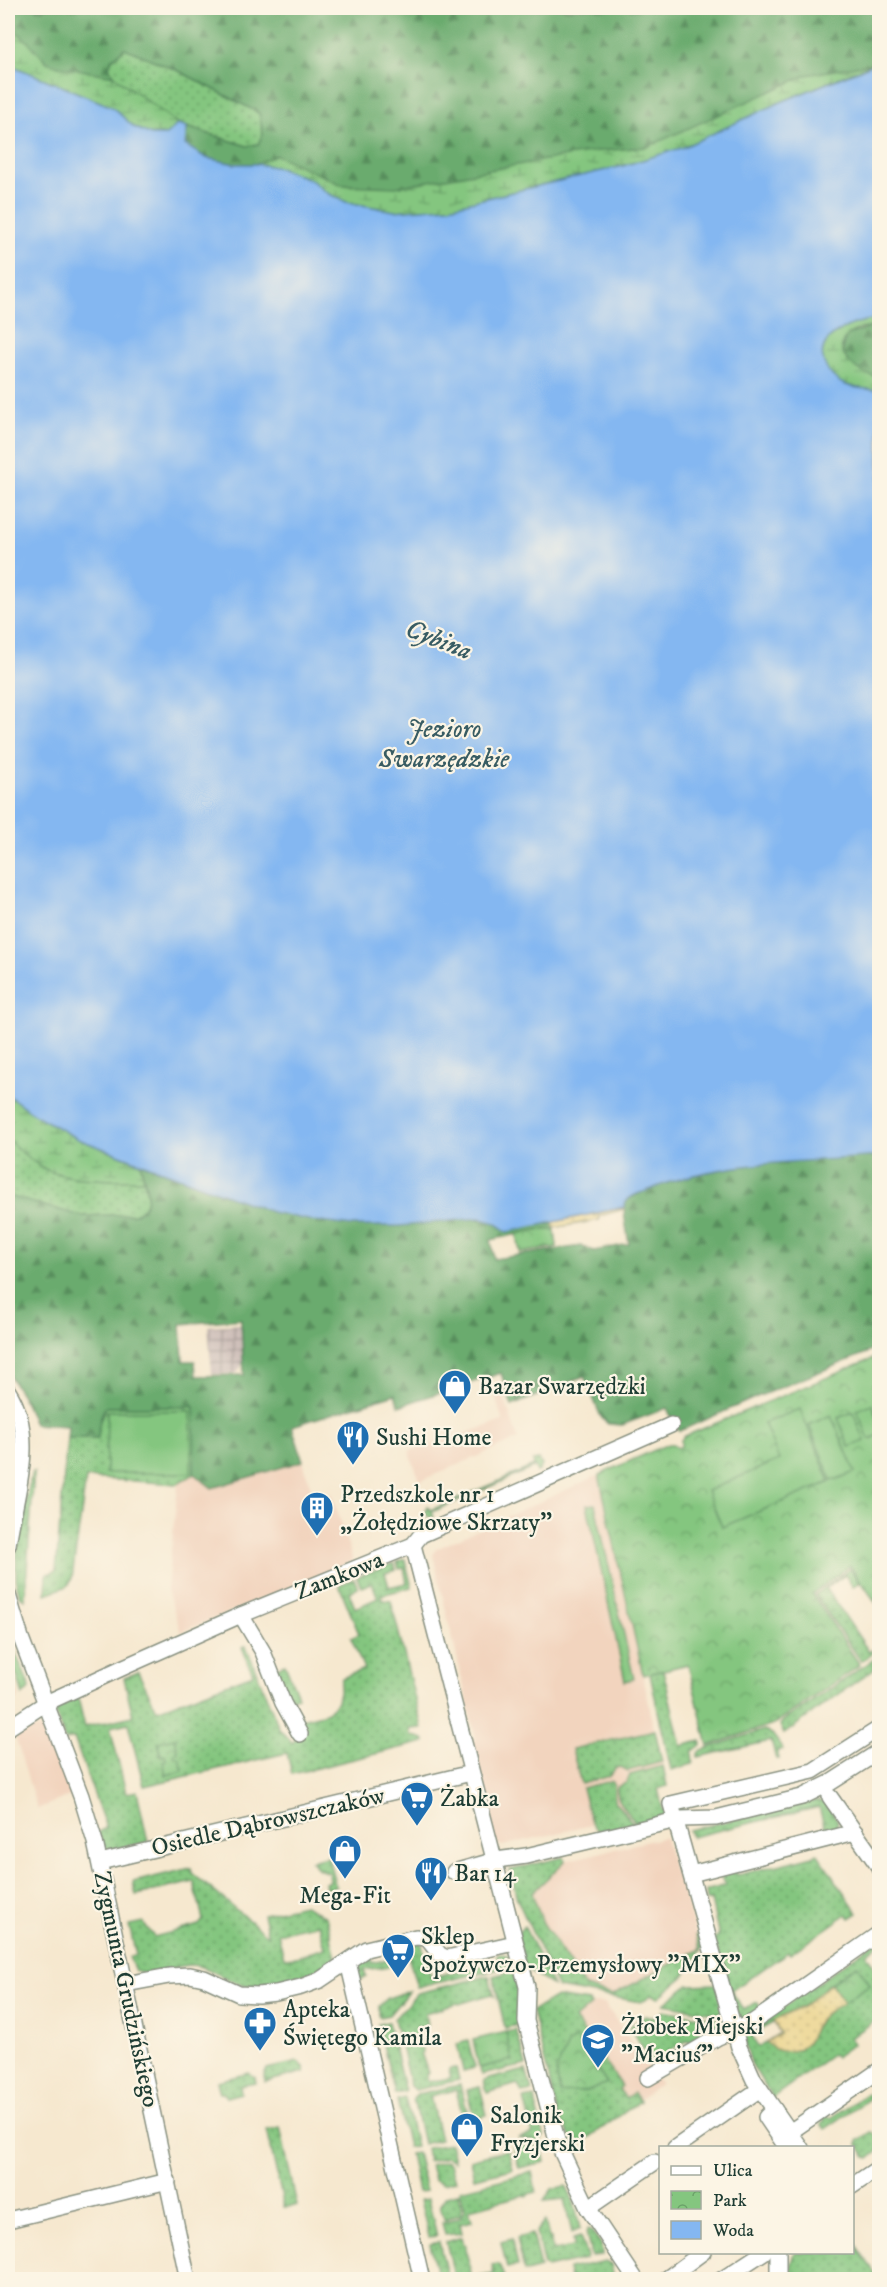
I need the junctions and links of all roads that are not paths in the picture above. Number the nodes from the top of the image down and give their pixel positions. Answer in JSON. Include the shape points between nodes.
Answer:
{"nodes":[{"id":1,"x":8,"y":1391,"type":"edge"},
{"id":2,"x":671,"y":1425,"type":"dead end"},
{"id":3,"x":417,"y":1540,"type":"junction"},
{"id":4,"x":8,"y":1545,"type":"edge"},
{"id":5,"x":8,"y":1595,"type":"edge"},
{"id":6,"x":241,"y":1615,"type":"junction"},
{"id":7,"x":46,"y":1703,"type":"junction"},
{"id":8,"x":8,"y":1728,"type":"edge"},
{"id":9,"x":879,"y":1728,"type":"edge"},
{"id":10,"x":300,"y":1734,"type":"dead end"},
{"id":11,"x":879,"y":1751,"type":"edge"},
{"id":12,"x":471,"y":1773,"type":"junction"},
{"id":13,"x":830,"y":1797,"type":"dead end"},
{"id":14,"x":675,"y":1821,"type":"junction"},
{"id":15,"x":855,"y":1832,"type":"junction"},
{"id":16,"x":496,"y":1860,"type":"junction"},
{"id":17,"x":100,"y":1862,"type":"junction"},
{"id":18,"x":879,"y":1868,"type":"edge"},
{"id":19,"x":454,"y":1872,"type":"dead end"},
{"id":20,"x":691,"y":1874,"type":"junction"},
{"id":21,"x":879,"y":1932,"type":"edge"},
{"id":22,"x":515,"y":1943,"type":"junction"},
{"id":23,"x":348,"y":1962,"type":"junction"},
{"id":24,"x":126,"y":1984,"type":"junction"},
{"id":25,"x":734,"y":2030,"type":"junction"},
{"id":26,"x":879,"y":2070,"type":"edge"},
{"id":27,"x":648,"y":2078,"type":"dead end"},
{"id":28,"x":760,"y":2089,"type":"junction"},
{"id":29,"x":793,"y":2144,"type":"edge"},
{"id":30,"x":678,"y":2146,"type":"edge"},
{"id":31,"x":657,"y":2160,"type":"edge"},
{"id":32,"x":879,"y":2167,"type":"edge"},
{"id":33,"x":168,"y":2181,"type":"junction"},
{"id":34,"x":854,"y":2185,"type":"edge"},
{"id":35,"x":588,"y":2208,"type":"junction"},
{"id":36,"x":8,"y":2220,"type":"edge"},
{"id":37,"x":702,"y":2254,"type":"edge"},
{"id":38,"x":762,"y":2254,"type":"edge"},
{"id":39,"x":778,"y":2254,"type":"edge"},
{"id":40,"x":188,"y":2280,"type":"edge"},
{"id":41,"x":422,"y":2280,"type":"edge"},
{"id":42,"x":636,"y":2280,"type":"edge"},
{"id":43,"x":665,"y":2280,"type":"edge"},
{"id":44,"x":721,"y":2280,"type":"edge"},
{"id":45,"x":778,"y":2280,"type":"edge"}],
"edges":[{"from":1,"to":4,"type":"street","via":[[23,1435]]},
{"from":2,"to":3,"type":"street","name":"Zamkowa"},
{"from":3,"to":6,"type":"street","name":"Zamkowa"},
{"from":3,"to":12,"type":"street"},
{"from":5,"to":7,"type":"street","name":"Zygmunta Grudzińskiego"},
{"from":6,"to":7,"type":"street","name":"Zamkowa"},
{"from":6,"to":10,"type":"street","via":[[263,1652]]},
{"from":7,"to":8,"type":"street","name":"Zamkowa"},
{"from":7,"to":17,"type":"street","name":"Zygmunta Grudzińskiego","via":[[81,1796]]},
{"from":9,"to":14,"type":"street","via":[[813,1771],[671,1804]]},
{"from":11,"to":14,"type":"street","via":[[806,1796],[716,1818]]},
{"from":12,"to":16,"type":"street"},
{"from":12,"to":17,"type":"street","name":"Osiedle Dąbrowszczaków"},
{"from":13,"to":15,"type":"street"},
{"from":14,"to":16,"type":"street"},
{"from":14,"to":20,"type":"street"},
{"from":15,"to":18,"type":"street"},
{"from":15,"to":20,"type":"street"},
{"from":16,"to":19,"type":"street"},
{"from":16,"to":22,"type":"street"},
{"from":17,"to":24,"type":"street","name":"Zygmunta Grudzińskiego"},
{"from":20,"to":25,"type":"street"},
{"from":21,"to":25,"type":"street","via":[[757,2020]]},
{"from":22,"to":23,"type":"street","via":[[447,1958],[440,1955],[429,1939],[419,1936],[366,1949]]},
{"from":22,"to":35,"type":"street","via":[[527,1991],[526,2025],[549,2114],[562,2154]]},
{"from":23,"to":24,"type":"street","via":[[309,1984],[258,1995],[239,1994],[195,1975]]},
{"from":23,"to":41,"type":"street"},
{"from":24,"to":33,"type":"street","name":"Zygmunta Grudzińskiego"},
{"from":25,"to":27,"type":"street"},
{"from":25,"to":28,"type":"street"},
{"from":26,"to":29,"type":"street"},
{"from":28,"to":29,"type":"street"},
{"from":28,"to":30,"type":"street"},
{"from":31,"to":35,"type":"street"},
{"from":32,"to":34,"type":"street"},
{"from":33,"to":36,"type":"street"},
{"from":33,"to":40,"type":"street","name":"Zygmunta Grudzińskiego"},
{"from":35,"to":42,"type":"street"},
{"from":37,"to":43,"type":"street"},
{"from":38,"to":44,"type":"street"},
{"from":39,"to":45,"type":"street"}]}
